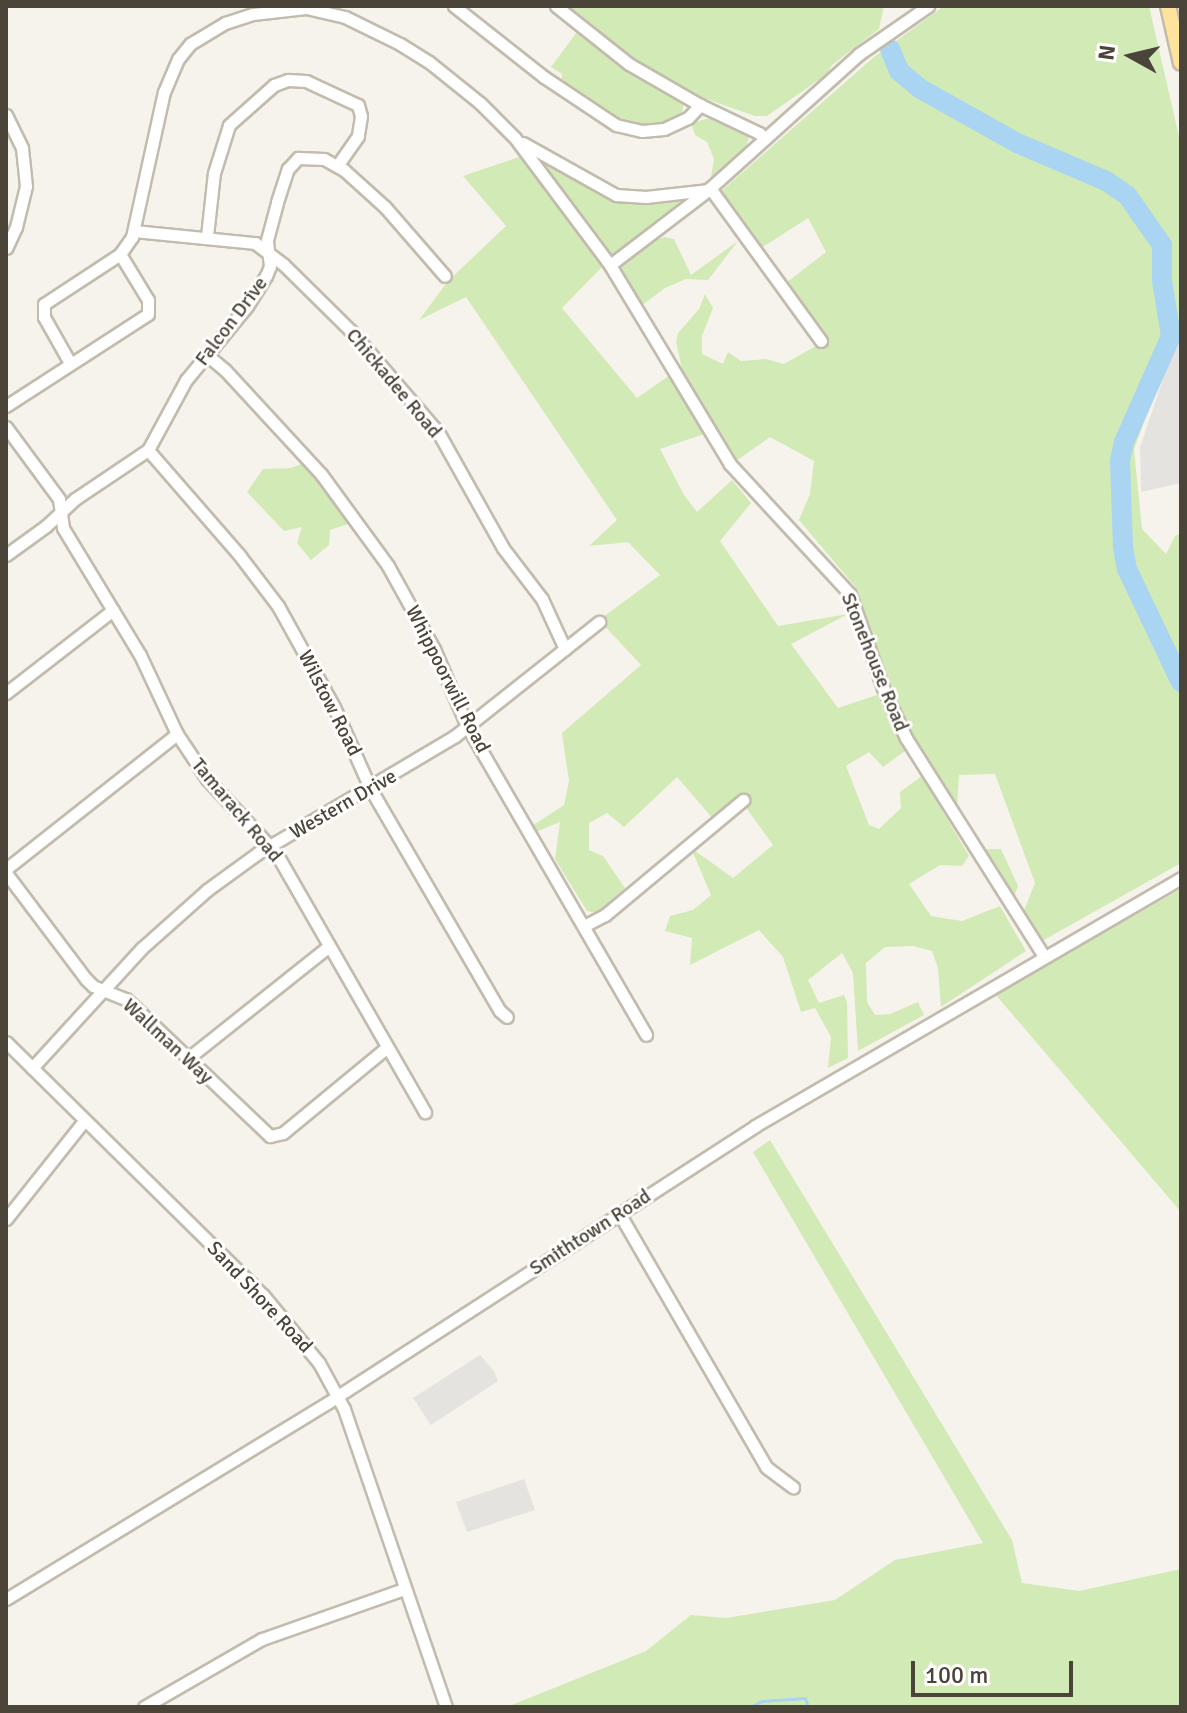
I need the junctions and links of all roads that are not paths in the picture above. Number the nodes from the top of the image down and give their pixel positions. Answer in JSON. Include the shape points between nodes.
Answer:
{"nodes":[{"id":1,"x":454,"y":6,"type":"edge"},
{"id":2,"x":556,"y":6,"type":"edge"},
{"id":3,"x":928,"y":6,"type":"edge"},
{"id":4,"x":1168,"y":6,"type":"edge"},
{"id":5,"x":1181,"y":63,"type":"edge"},
{"id":6,"x":700,"y":105,"type":"junction"},
{"id":7,"x":8,"y":122,"type":"edge"},
{"id":8,"x":515,"y":138,"type":"junction"},
{"id":9,"x":765,"y":139,"type":"junction"},
{"id":10,"x":338,"y":165,"type":"junction"},
{"id":11,"x":709,"y":189,"type":"junction"},
{"id":12,"x":134,"y":231,"type":"junction"},
{"id":13,"x":207,"y":236,"type":"junction"},
{"id":14,"x":6,"y":248,"type":"edge"},
{"id":15,"x":269,"y":253,"type":"junction"},
{"id":16,"x":120,"y":254,"type":"junction"},
{"id":17,"x":610,"y":265,"type":"junction"},
{"id":18,"x":445,"y":276,"type":"dead end"},
{"id":19,"x":821,"y":341,"type":"dead end"},
{"id":20,"x":207,"y":355,"type":"junction"},
{"id":21,"x":70,"y":363,"type":"junction"},
{"id":22,"x":6,"y":406,"type":"edge"},
{"id":23,"x":6,"y":427,"type":"edge"},
{"id":24,"x":148,"y":450,"type":"junction"},
{"id":25,"x":61,"y":512,"type":"junction"},
{"id":26,"x":6,"y":555,"type":"edge"},
{"id":27,"x":113,"y":610,"type":"junction"},
{"id":28,"x":599,"y":622,"type":"dead end"},
{"id":29,"x":565,"y":649,"type":"junction"},
{"id":30,"x":6,"y":693,"type":"edge"},
{"id":31,"x":467,"y":726,"type":"junction"},
{"id":32,"x":177,"y":734,"type":"junction"},
{"id":33,"x":370,"y":788,"type":"junction"},
{"id":34,"x":743,"y":800,"type":"dead end"},
{"id":35,"x":270,"y":845,"type":"junction"},
{"id":36,"x":6,"y":871,"type":"edge"},
{"id":37,"x":1181,"y":878,"type":"edge"},
{"id":38,"x":584,"y":926,"type":"junction"},
{"id":39,"x":329,"y":946,"type":"junction"},
{"id":40,"x":1043,"y":955,"type":"junction"},
{"id":41,"x":103,"y":989,"type":"junction"},
{"id":42,"x":507,"y":1017,"type":"dead end"},
{"id":43,"x":646,"y":1035,"type":"dead end"},
{"id":44,"x":6,"y":1042,"type":"edge"},
{"id":45,"x":386,"y":1048,"type":"junction"},
{"id":46,"x":187,"y":1059,"type":"junction"},
{"id":47,"x":32,"y":1068,"type":"junction"},
{"id":48,"x":425,"y":1112,"type":"dead end"},
{"id":49,"x":84,"y":1121,"type":"junction"},
{"id":50,"x":619,"y":1213,"type":"junction"},
{"id":51,"x":6,"y":1219,"type":"edge"},
{"id":52,"x":338,"y":1396,"type":"junction"},
{"id":53,"x":793,"y":1487,"type":"dead end"},
{"id":54,"x":404,"y":1589,"type":"junction"},
{"id":55,"x":6,"y":1599,"type":"edge"},
{"id":56,"x":144,"y":1707,"type":"edge"},
{"id":57,"x":446,"y":1707,"type":"edge"}],
"edges":[{"from":1,"to":6,"type":"street","via":[[616,125],[664,129],[688,118]]},
{"from":2,"to":6,"type":"street","via":[[611,53]]},
{"from":3,"to":9,"type":"street","via":[[843,68]]},
{"from":4,"to":5,"type":"main road"},
{"from":6,"to":9,"type":"street"},
{"from":7,"to":14,"type":"street","via":[[22,148],[26,186]]},
{"from":8,"to":11,"type":"street","via":[[616,195]]},
{"from":8,"to":12,"type":"street","via":[[480,103],[400,44],[324,11],[270,10],[206,33],[178,59],[156,122]]},
{"from":8,"to":17,"type":"street","name":"Stonehouse Road"},
{"from":9,"to":11,"type":"street"},
{"from":10,"to":13,"type":"street","via":[[358,136],[358,105],[306,81],[274,85],[229,125],[214,173]]},
{"from":10,"to":15,"type":"street","name":"Falcon Drive","via":[[305,156],[292,164],[268,236]]},
{"from":10,"to":18,"type":"street","via":[[385,207]]},
{"from":11,"to":17,"type":"street"},
{"from":11,"to":19,"type":"street"},
{"from":12,"to":13,"type":"street","name":"Chickadee Road"},
{"from":12,"to":16,"type":"street"},
{"from":13,"to":15,"type":"street","name":"Chickadee Road","via":[[255,243]]},
{"from":15,"to":20,"type":"street","name":"Falcon Drive","via":[[269,270],[257,290]]},
{"from":15,"to":29,"type":"street","name":"Chickadee Road","via":[[351,331],[438,432],[503,548],[547,607]]},
{"from":16,"to":21,"type":"street","via":[[44,304],[44,317]]},
{"from":16,"to":21,"type":"street","via":[[150,311],[119,336]]},
{"from":17,"to":40,"type":"street","name":"Stonehouse Road","via":[[730,464],[850,594],[906,738]]},
{"from":20,"to":24,"type":"street","name":"Falcon Drive","via":[[186,380]]},
{"from":20,"to":31,"type":"street","name":"Whippoorwill Road","via":[[321,474],[363,531],[417,617]]},
{"from":21,"to":22,"type":"street"},
{"from":23,"to":25,"type":"street","name":"Tamarack Road","via":[[59,499]]},
{"from":24,"to":25,"type":"street","name":"Falcon Drive"},
{"from":24,"to":33,"type":"street","name":"Wilstow Road","via":[[278,606],[334,707]]},
{"from":25,"to":26,"type":"street","name":"Falcon Drive"},
{"from":25,"to":27,"type":"street","name":"Tamarack Road","via":[[63,528]]},
{"from":27,"to":30,"type":"street"},
{"from":27,"to":32,"type":"street","name":"Tamarack Road"},
{"from":28,"to":29,"type":"street","name":"Western Drive"},
{"from":29,"to":31,"type":"street","name":"Western Drive"},
{"from":31,"to":33,"type":"street","name":"Western Drive"},
{"from":31,"to":38,"type":"street","name":"Whippoorwill Road"},
{"from":32,"to":35,"type":"street","name":"Tamarack Road","via":[[207,779]]},
{"from":32,"to":36,"type":"street"},
{"from":33,"to":35,"type":"street","name":"Western Drive"},
{"from":33,"to":42,"type":"street","name":"Wilstow Road"},
{"from":34,"to":38,"type":"street","via":[[605,915]]},
{"from":35,"to":39,"type":"street","name":"Tamarack Road"},
{"from":35,"to":41,"type":"street","name":"Western Drive","via":[[196,899]]},
{"from":36,"to":41,"type":"street","name":"Wallman Way","via":[[86,979]]},
{"from":37,"to":40,"type":"street","name":"Smithtown Road"},
{"from":38,"to":43,"type":"street","name":"Whippoorwill Road"},
{"from":39,"to":45,"type":"street","name":"Tamarack Road"},
{"from":39,"to":46,"type":"street"},
{"from":40,"to":50,"type":"street","name":"Smithtown Road"},
{"from":41,"to":46,"type":"street","name":"Wallman Way","via":[[126,999]]},
{"from":41,"to":47,"type":"street","name":"Western Drive"},
{"from":44,"to":47,"type":"street","name":"Sand Shore Road"},
{"from":45,"to":46,"type":"street","name":"Wallman Way","via":[[274,1136]]},
{"from":45,"to":48,"type":"street","name":"Tamarack Road"},
{"from":47,"to":49,"type":"street","name":"Sand Shore Road"},
{"from":49,"to":51,"type":"street"},
{"from":49,"to":52,"type":"street","name":"Sand Shore Road","via":[[278,1311],[314,1355]]},
{"from":50,"to":52,"type":"street","name":"Smithtown Road"},
{"from":50,"to":53,"type":"street","via":[[766,1467]]},
{"from":52,"to":54,"type":"street","name":"Sand Shore Road"},
{"from":52,"to":55,"type":"street","name":"Smithtown Road"},
{"from":54,"to":56,"type":"street","via":[[256,1642]]},
{"from":54,"to":57,"type":"street","name":"Sand Shore Road"}]}
